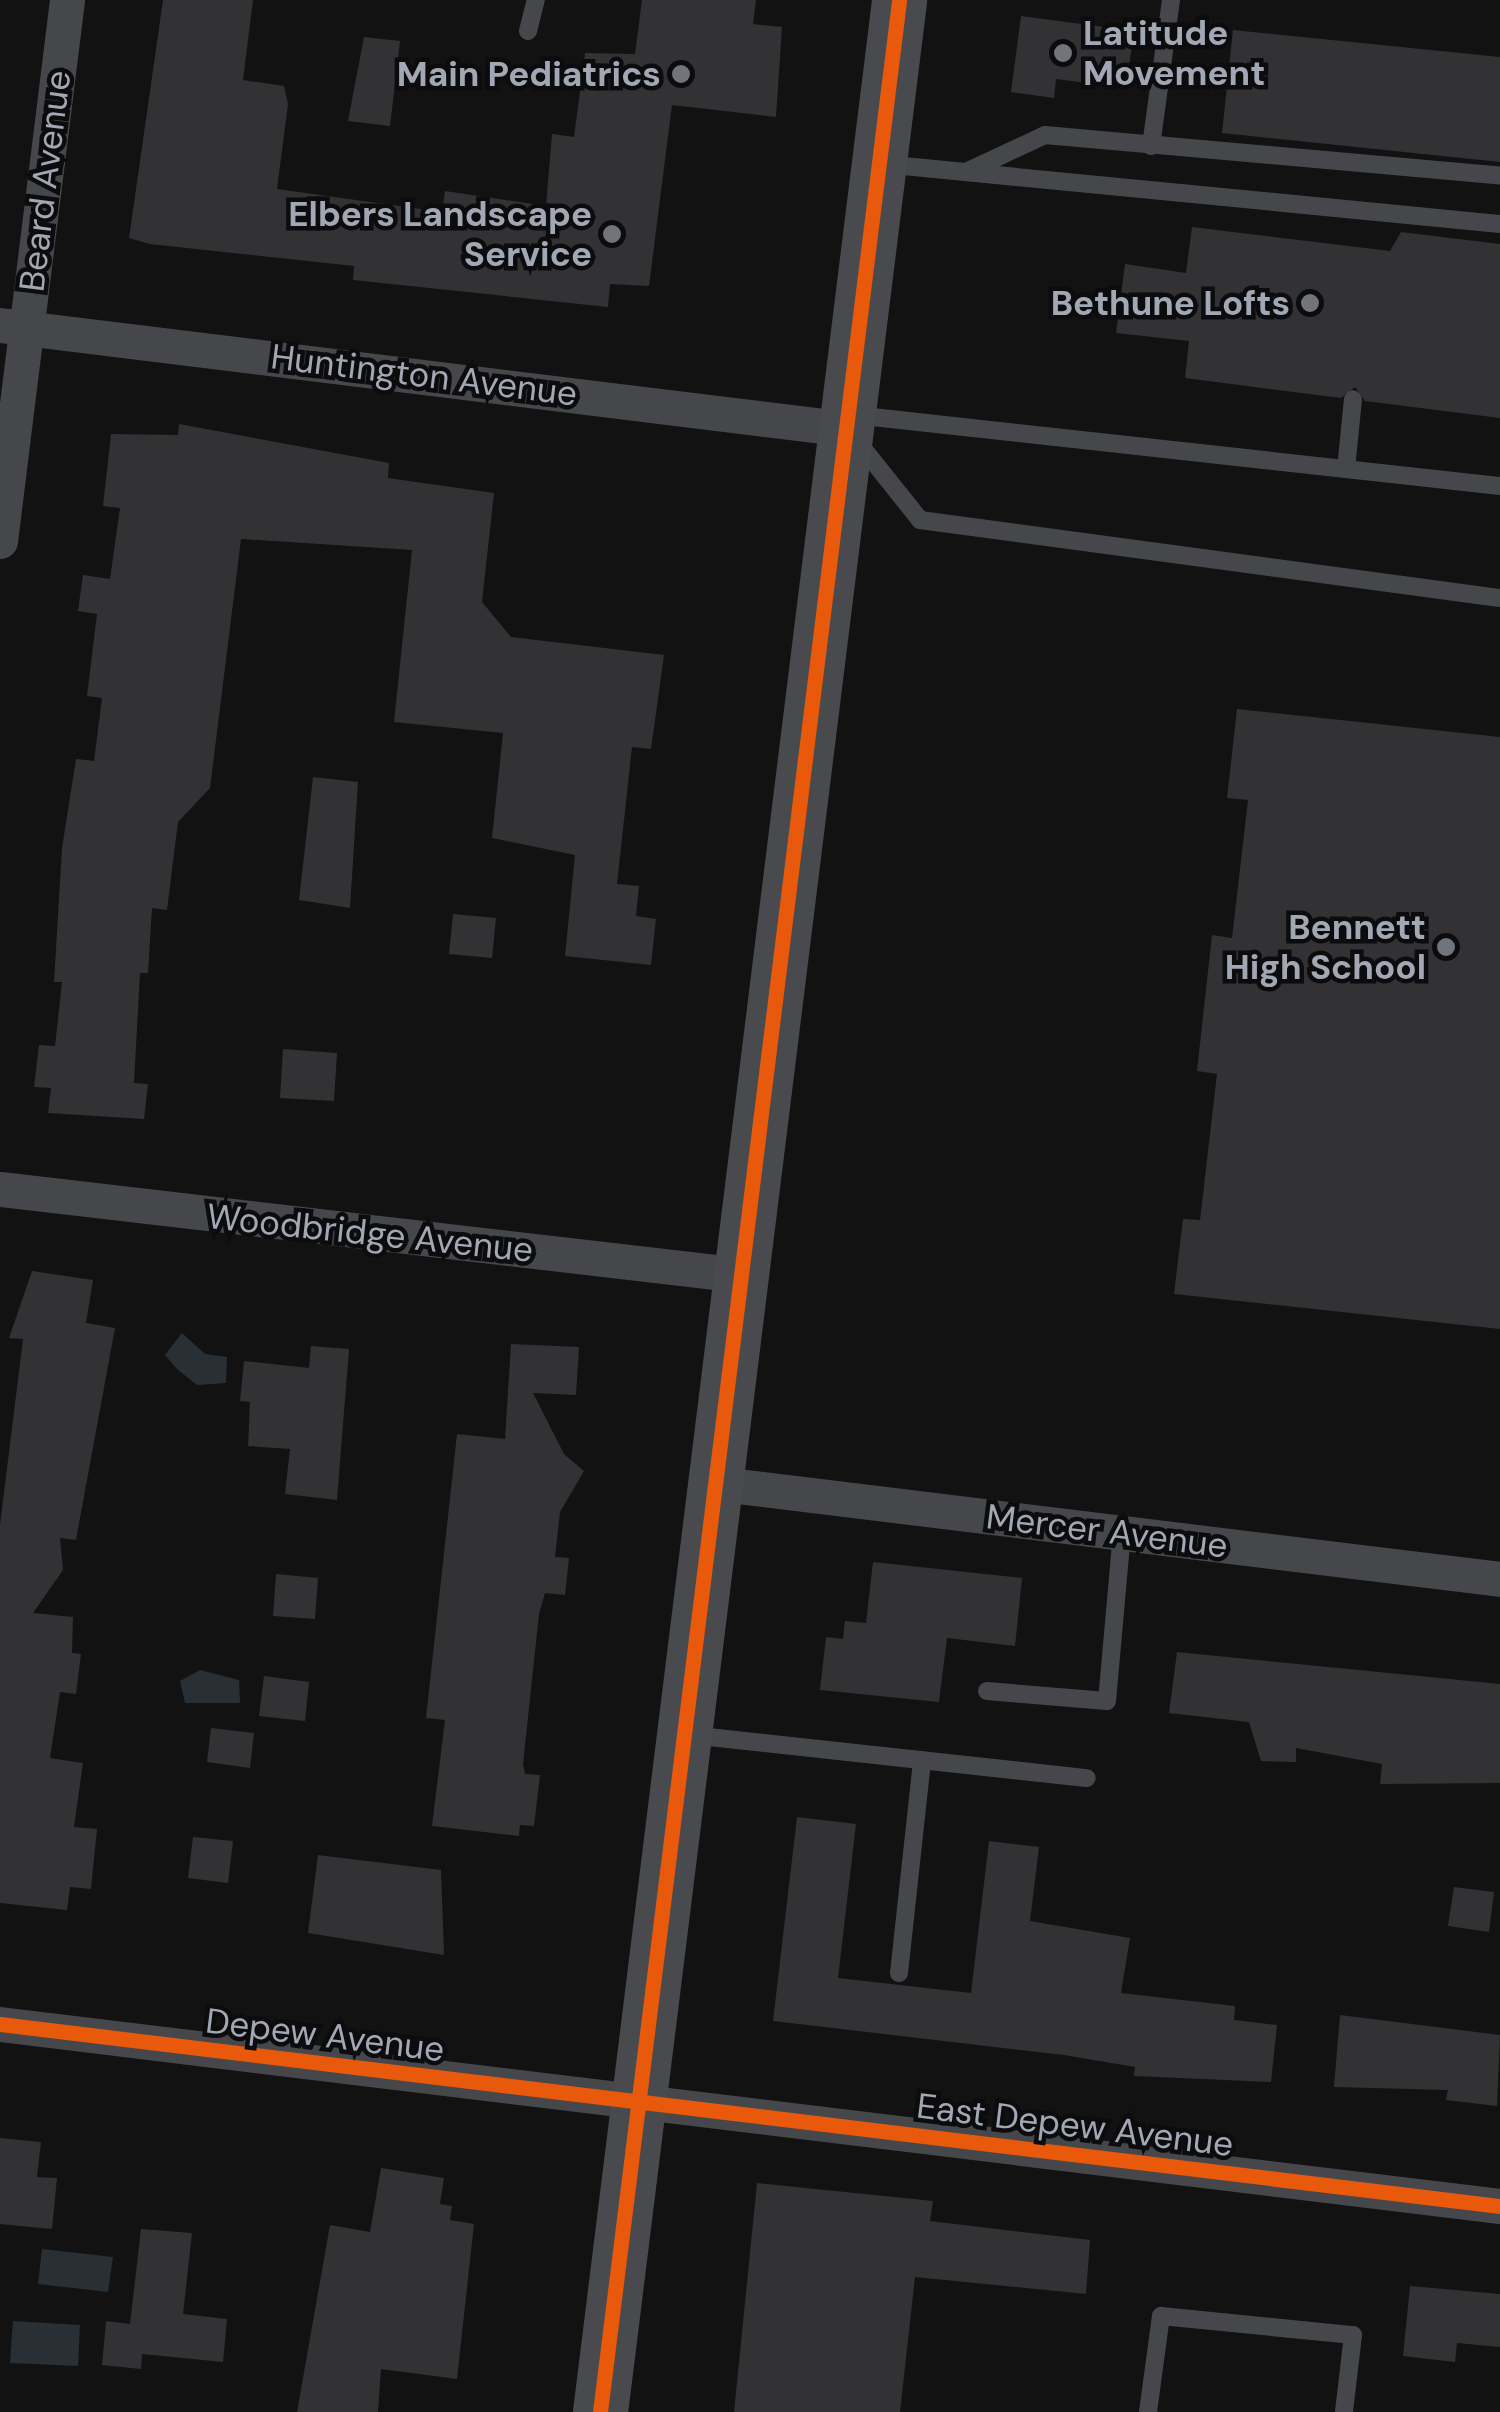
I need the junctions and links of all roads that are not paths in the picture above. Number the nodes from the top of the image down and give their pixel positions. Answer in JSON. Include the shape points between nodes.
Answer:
{"nodes":[{"id":1,"x":67,"y":0,"type":"edge"},
{"id":2,"x":536,"y":0,"type":"edge"},
{"id":3,"x":899,"y":0,"type":"edge"},
{"id":4,"x":1171,"y":0,"type":"edge"},
{"id":5,"x":528,"y":32,"type":"dead end"},
{"id":6,"x":1151,"y":146,"type":"junction"},
{"id":7,"x":879,"y":164,"type":"junction"},
{"id":8,"x":966,"y":172,"type":"junction"},
{"id":9,"x":1500,"y":176,"type":"edge"},
{"id":10,"x":1500,"y":224,"type":"edge"},
{"id":11,"x":13,"y":326,"type":"edge"},
{"id":12,"x":1353,"y":399,"type":"dead end"},
{"id":13,"x":848,"y":422,"type":"junction"},
{"id":14,"x":1346,"y":470,"type":"junction"},
{"id":15,"x":1500,"y":486,"type":"edge"},
{"id":16,"x":0,"y":541,"type":"edge"},
{"id":17,"x":1500,"y":598,"type":"edge"},
{"id":18,"x":0,"y":1190,"type":"edge"},
{"id":19,"x":741,"y":1275,"type":"junction"},
{"id":20,"x":713,"y":1483,"type":"junction"},
{"id":21,"x":1122,"y":1533,"type":"junction"},
{"id":22,"x":1500,"y":1579,"type":"edge"},
{"id":23,"x":986,"y":1690,"type":"dead end"},
{"id":24,"x":685,"y":1734,"type":"junction"},
{"id":25,"x":922,"y":1760,"type":"junction"},
{"id":26,"x":1087,"y":1778,"type":"dead end"},
{"id":27,"x":898,"y":1973,"type":"dead end"},
{"id":28,"x":0,"y":2024,"type":"edge"},
{"id":29,"x":642,"y":2102,"type":"junction"},
{"id":30,"x":1500,"y":2206,"type":"edge"},
{"id":31,"x":600,"y":2412,"type":"edge"},
{"id":32,"x":1148,"y":2412,"type":"edge"},
{"id":33,"x":1344,"y":2412,"type":"edge"}],
"edges":[{"from":1,"to":11,"type":"street","name":"Beard Avenue"},
{"from":2,"to":5,"type":"lane"},
{"from":3,"to":7,"type":"main road"},
{"from":4,"to":6,"type":"lane"},
{"from":6,"to":8,"type":"lane","via":[[1045,136]]},
{"from":6,"to":9,"type":"lane"},
{"from":7,"to":8,"type":"lane"},
{"from":7,"to":13,"type":"main road"},
{"from":8,"to":10,"type":"lane"},
{"from":11,"to":13,"type":"street","name":"Huntington Avenue"},
{"from":11,"to":16,"type":"street","name":"Beard Avenue"},
{"from":12,"to":14,"type":"lane"},
{"from":13,"to":14,"type":"lane"},
{"from":13,"to":17,"type":"lane","via":[[920,520]]},
{"from":13,"to":19,"type":"main road"},
{"from":14,"to":15,"type":"lane"},
{"from":18,"to":19,"type":"street","name":"Woodbridge Avenue"},
{"from":19,"to":20,"type":"main road"},
{"from":20,"to":21,"type":"street","name":"Mercer Avenue"},
{"from":20,"to":24,"type":"main road"},
{"from":21,"to":22,"type":"street","name":"Mercer Avenue"},
{"from":21,"to":23,"type":"lane","via":[[1107,1701]]},
{"from":24,"to":25,"type":"lane"},
{"from":24,"to":29,"type":"main road"},
{"from":25,"to":26,"type":"lane"},
{"from":25,"to":27,"type":"lane"},
{"from":28,"to":29,"type":"street","name":"Depew Avenue"},
{"from":29,"to":30,"type":"street","name":"East Depew Avenue"},
{"from":29,"to":31,"type":"main road"},
{"from":32,"to":33,"type":"lane","via":[[1160,2316],[1353,2335]]}]}
